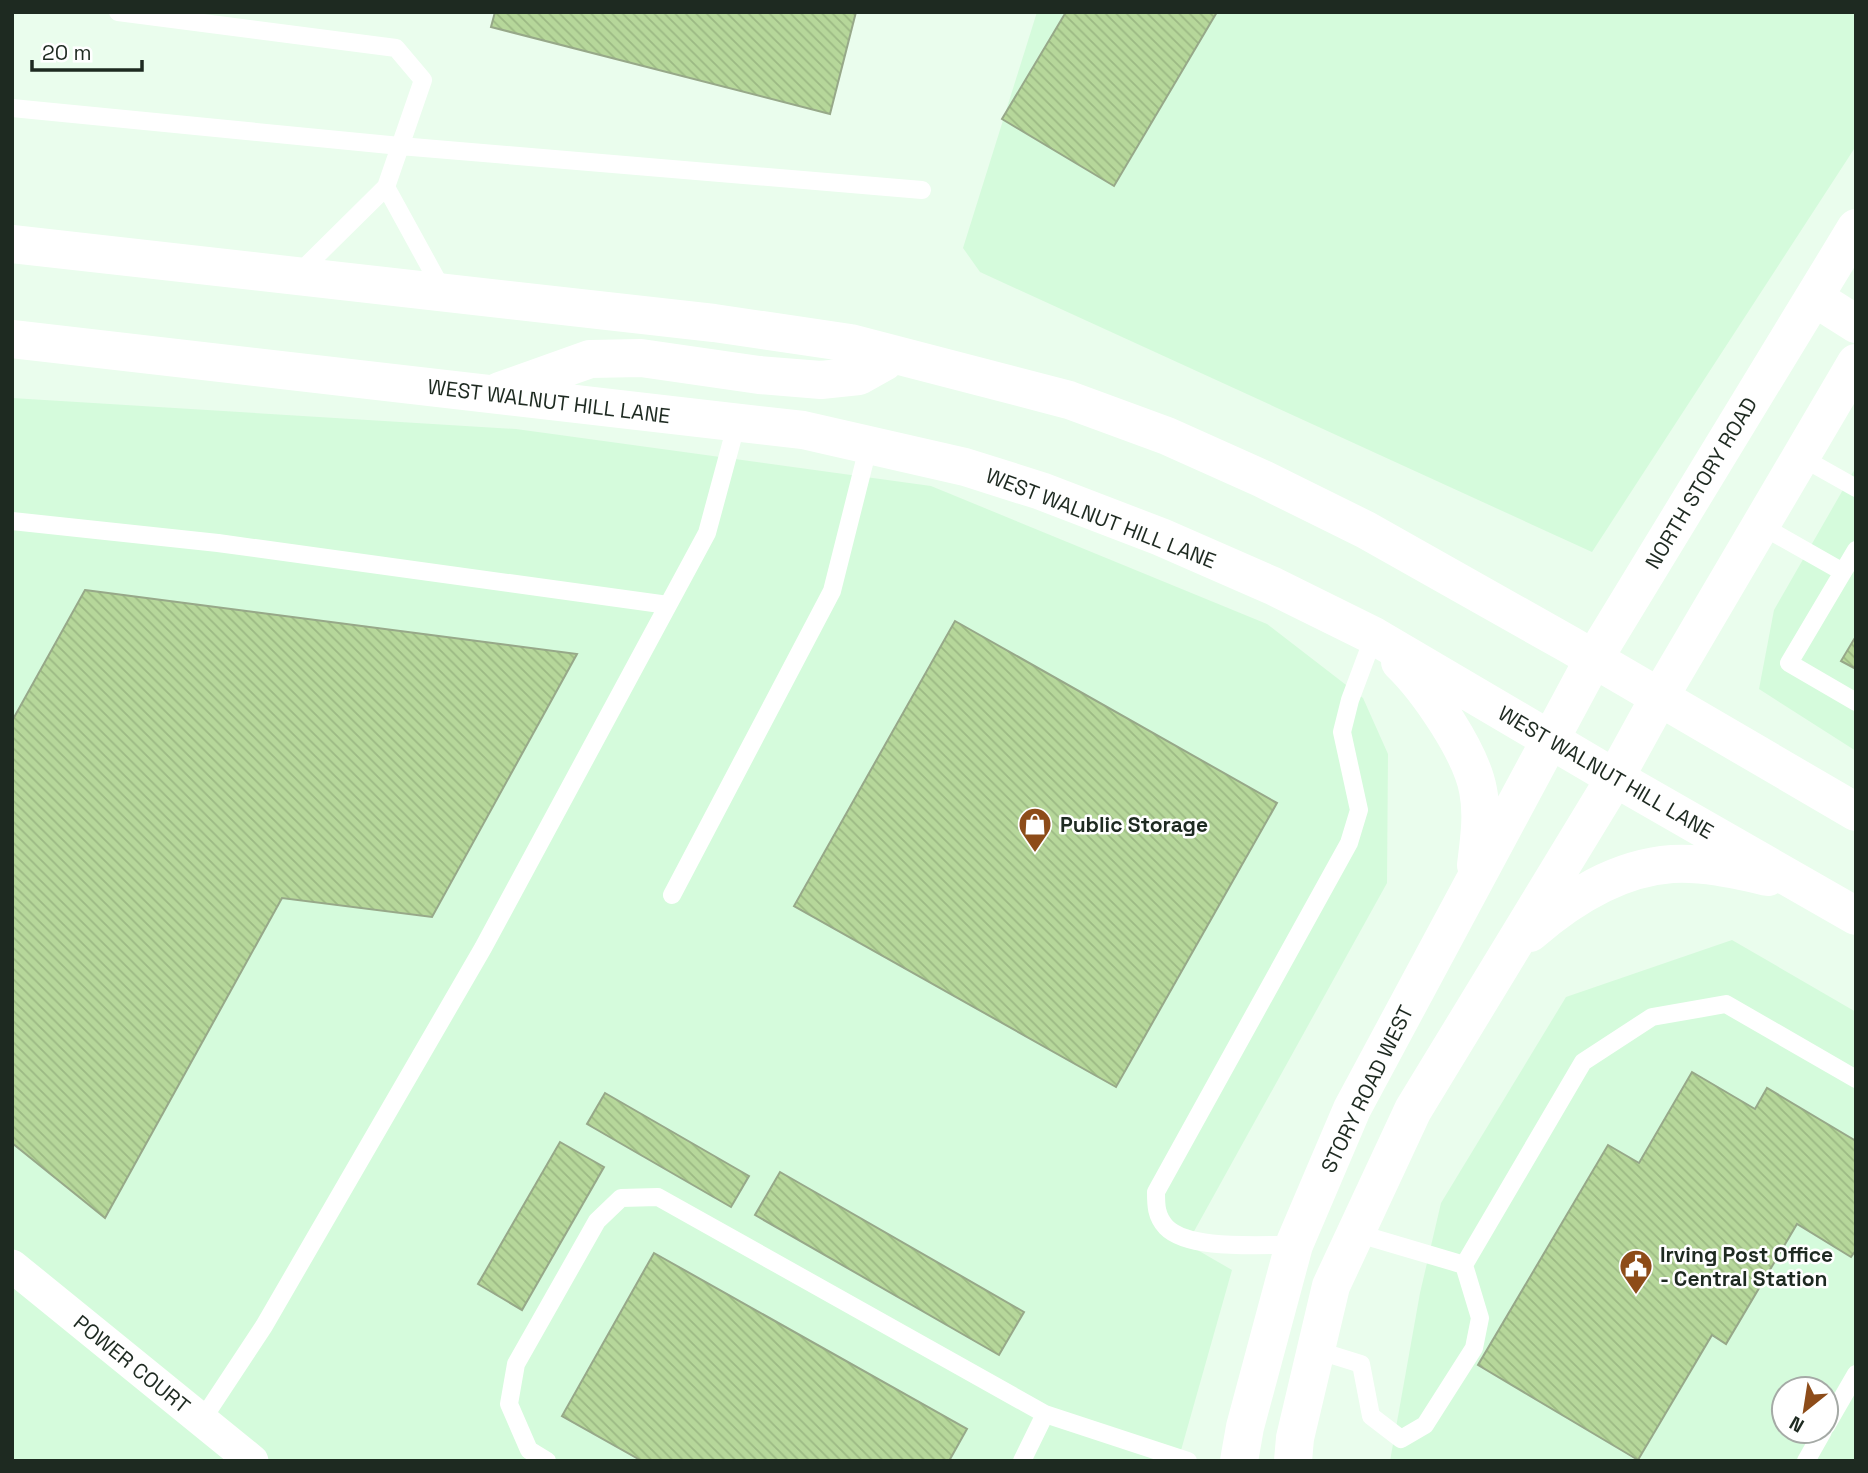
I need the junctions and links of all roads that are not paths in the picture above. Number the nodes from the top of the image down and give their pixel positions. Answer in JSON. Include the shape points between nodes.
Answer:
{"nodes":[{"id":1,"x":118,"y":12,"type":"edge"},
{"id":2,"x":12,"y":108,"type":"edge"},
{"id":3,"x":400,"y":146,"type":"junction"},
{"id":4,"x":386,"y":187,"type":"junction"},
{"id":5,"x":922,"y":190,"type":"dead end"},
{"id":6,"x":1856,"y":228,"type":"edge"},
{"id":7,"x":12,"y":244,"type":"edge"},
{"id":8,"x":296,"y":276,"type":"junction"},
{"id":9,"x":444,"y":292,"type":"junction"},
{"id":10,"x":1815,"y":298,"type":"junction"},
{"id":11,"x":1856,"y":324,"type":"edge"},
{"id":12,"x":12,"y":339,"type":"edge"},
{"id":13,"x":887,"y":353,"type":"junction"},
{"id":14,"x":1856,"y":363,"type":"edge"},
{"id":15,"x":492,"y":394,"type":"junction"},
{"id":16,"x":737,"y":422,"type":"junction"},
{"id":17,"x":869,"y":444,"type":"junction"},
{"id":18,"x":1801,"y":457,"type":"junction"},
{"id":19,"x":1856,"y":488,"type":"edge"},
{"id":20,"x":12,"y":522,"type":"edge"},
{"id":21,"x":1760,"y":525,"type":"junction"},
{"id":22,"x":1856,"y":550,"type":"edge"},
{"id":23,"x":1843,"y":572,"type":"junction"},
{"id":24,"x":668,"y":606,"type":"junction"},
{"id":25,"x":1374,"y":636,"type":"junction"},
{"id":26,"x":1593,"y":660,"type":"junction"},
{"id":27,"x":1659,"y":698,"type":"junction"},
{"id":28,"x":1856,"y":702,"type":"edge"},
{"id":29,"x":1550,"y":740,"type":"junction"},
{"id":30,"x":1615,"y":778,"type":"junction"},
{"id":31,"x":1853,"y":804,"type":"edge"},
{"id":32,"x":1474,"y":881,"type":"junction"},
{"id":33,"x":1800,"y":884,"type":"junction"},
{"id":34,"x":672,"y":895,"type":"dead end"},
{"id":35,"x":1856,"y":916,"type":"edge"},
{"id":36,"x":1510,"y":951,"type":"junction"},
{"id":37,"x":1856,"y":1079,"type":"edge"},
{"id":38,"x":1356,"y":1233,"type":"junction"},
{"id":39,"x":1294,"y":1245,"type":"junction"},
{"id":40,"x":1464,"y":1265,"type":"junction"},
{"id":41,"x":12,"y":1266,"type":"edge"},
{"id":42,"x":1317,"y":1350,"type":"junction"},
{"id":43,"x":1856,"y":1374,"type":"edge"},
{"id":44,"x":1840,"y":1402,"type":"edge"},
{"id":45,"x":1045,"y":1414,"type":"junction"},
{"id":46,"x":202,"y":1420,"type":"junction"},
{"id":47,"x":1815,"y":1445,"type":"edge"},
{"id":48,"x":252,"y":1461,"type":"edge"},
{"id":49,"x":547,"y":1461,"type":"edge"},
{"id":50,"x":1021,"y":1461,"type":"edge"},
{"id":51,"x":1188,"y":1461,"type":"edge"},
{"id":52,"x":1239,"y":1461,"type":"edge"},
{"id":53,"x":1293,"y":1461,"type":"edge"},
{"id":54,"x":1806,"y":1461,"type":"edge"}],
"edges":[{"from":1,"to":3,"type":"lane","via":[[396,48],[423,80]]},
{"from":2,"to":3,"type":"lane"},
{"from":3,"to":4,"type":"lane"},
{"from":3,"to":5,"type":"lane"},
{"from":4,"to":8,"type":"lane"},
{"from":4,"to":9,"type":"lane"},
{"from":6,"to":10,"type":"main road","name":"NORTH STORY ROAD"},
{"from":7,"to":8,"type":"main road"},
{"from":8,"to":9,"type":"main road"},
{"from":9,"to":13,"type":"main road","via":[[714,323],[850,343]]},
{"from":10,"to":11,"type":"main road"},
{"from":10,"to":26,"type":"main road","name":"NORTH STORY ROAD"},
{"from":12,"to":15,"type":"main road","name":"WEST WALNUT HILL LANE"},
{"from":13,"to":15,"type":"main road","via":[[884,362],[859,376],[821,380],[641,358],[590,359]]},
{"from":13,"to":26,"type":"main road","via":[[1069,400],[1167,436],[1366,530]]},
{"from":14,"to":18,"type":"main road"},
{"from":15,"to":16,"type":"main road","name":"WEST WALNUT HILL LANE"},
{"from":16,"to":17,"type":"main road","name":"WEST WALNUT HILL LANE"},
{"from":16,"to":24,"type":"lane","via":[[707,533]]},
{"from":17,"to":25,"type":"main road","name":"WEST WALNUT HILL LANE","via":[[1053,495],[1173,542]]},
{"from":17,"to":34,"type":"lane","via":[[832,591]]},
{"from":18,"to":19,"type":"lane"},
{"from":18,"to":21,"type":"main road"},
{"from":20,"to":24,"type":"lane","via":[[218,543]]},
{"from":21,"to":23,"type":"lane"},
{"from":21,"to":27,"type":"main road"},
{"from":22,"to":23,"type":"lane"},
{"from":23,"to":28,"type":"lane","via":[[1789,663]]},
{"from":24,"to":46,"type":"lane","via":[[482,948],[264,1326]]},
{"from":25,"to":29,"type":"main road","name":"WEST WALNUT HILL LANE"},
{"from":25,"to":32,"type":"main road","via":[[1404,666],[1450,726],[1478,788],[1481,823]]},
{"from":25,"to":39,"type":"lane","via":[[1342,732],[1359,810],[1349,843],[1156,1192],[1156,1210],[1167,1228],[1187,1239]]},
{"from":26,"to":27,"type":"main road"},
{"from":26,"to":29,"type":"main road","name":"NORTH STORY ROAD"},
{"from":27,"to":30,"type":"main road"},
{"from":27,"to":31,"type":"main road"},
{"from":29,"to":30,"type":"main road","name":"WEST WALNUT HILL LANE"},
{"from":29,"to":32,"type":"main road","name":"STORY ROAD WEST"},
{"from":30,"to":33,"type":"main road","name":"WEST WALNUT HILL LANE"},
{"from":30,"to":36,"type":"main road"},
{"from":32,"to":39,"type":"main road","name":"STORY ROAD WEST","via":[[1352,1109]]},
{"from":33,"to":35,"type":"main road","name":"WEST WALNUT HILL LANE"},
{"from":33,"to":36,"type":"main road","via":[[1724,867],[1673,864],[1630,871],[1558,909]]},
{"from":36,"to":38,"type":"main road","via":[[1413,1110]]},
{"from":37,"to":40,"type":"lane","via":[[1726,1004],[1652,1017],[1583,1062]]},
{"from":38,"to":40,"type":"lane"},
{"from":38,"to":42,"type":"main road","via":[[1331,1286]]},
{"from":39,"to":52,"type":"main road","name":"STORY ROAD WEST"},
{"from":40,"to":42,"type":"lane","via":[[1480,1318],[1474,1348],[1424,1426],[1401,1439],[1371,1416],[1361,1364]]},
{"from":41,"to":46,"type":"street","name":"POWER COURT"},
{"from":42,"to":53,"type":"main road"},
{"from":43,"to":44,"type":"lane"},
{"from":45,"to":49,"type":"lane","via":[[658,1197],[621,1198],[597,1221],[516,1364],[509,1404],[529,1450]]},
{"from":45,"to":50,"type":"lane"},
{"from":45,"to":51,"type":"lane"},
{"from":46,"to":48,"type":"street","name":"POWER COURT"},
{"from":47,"to":54,"type":"lane"}]}
